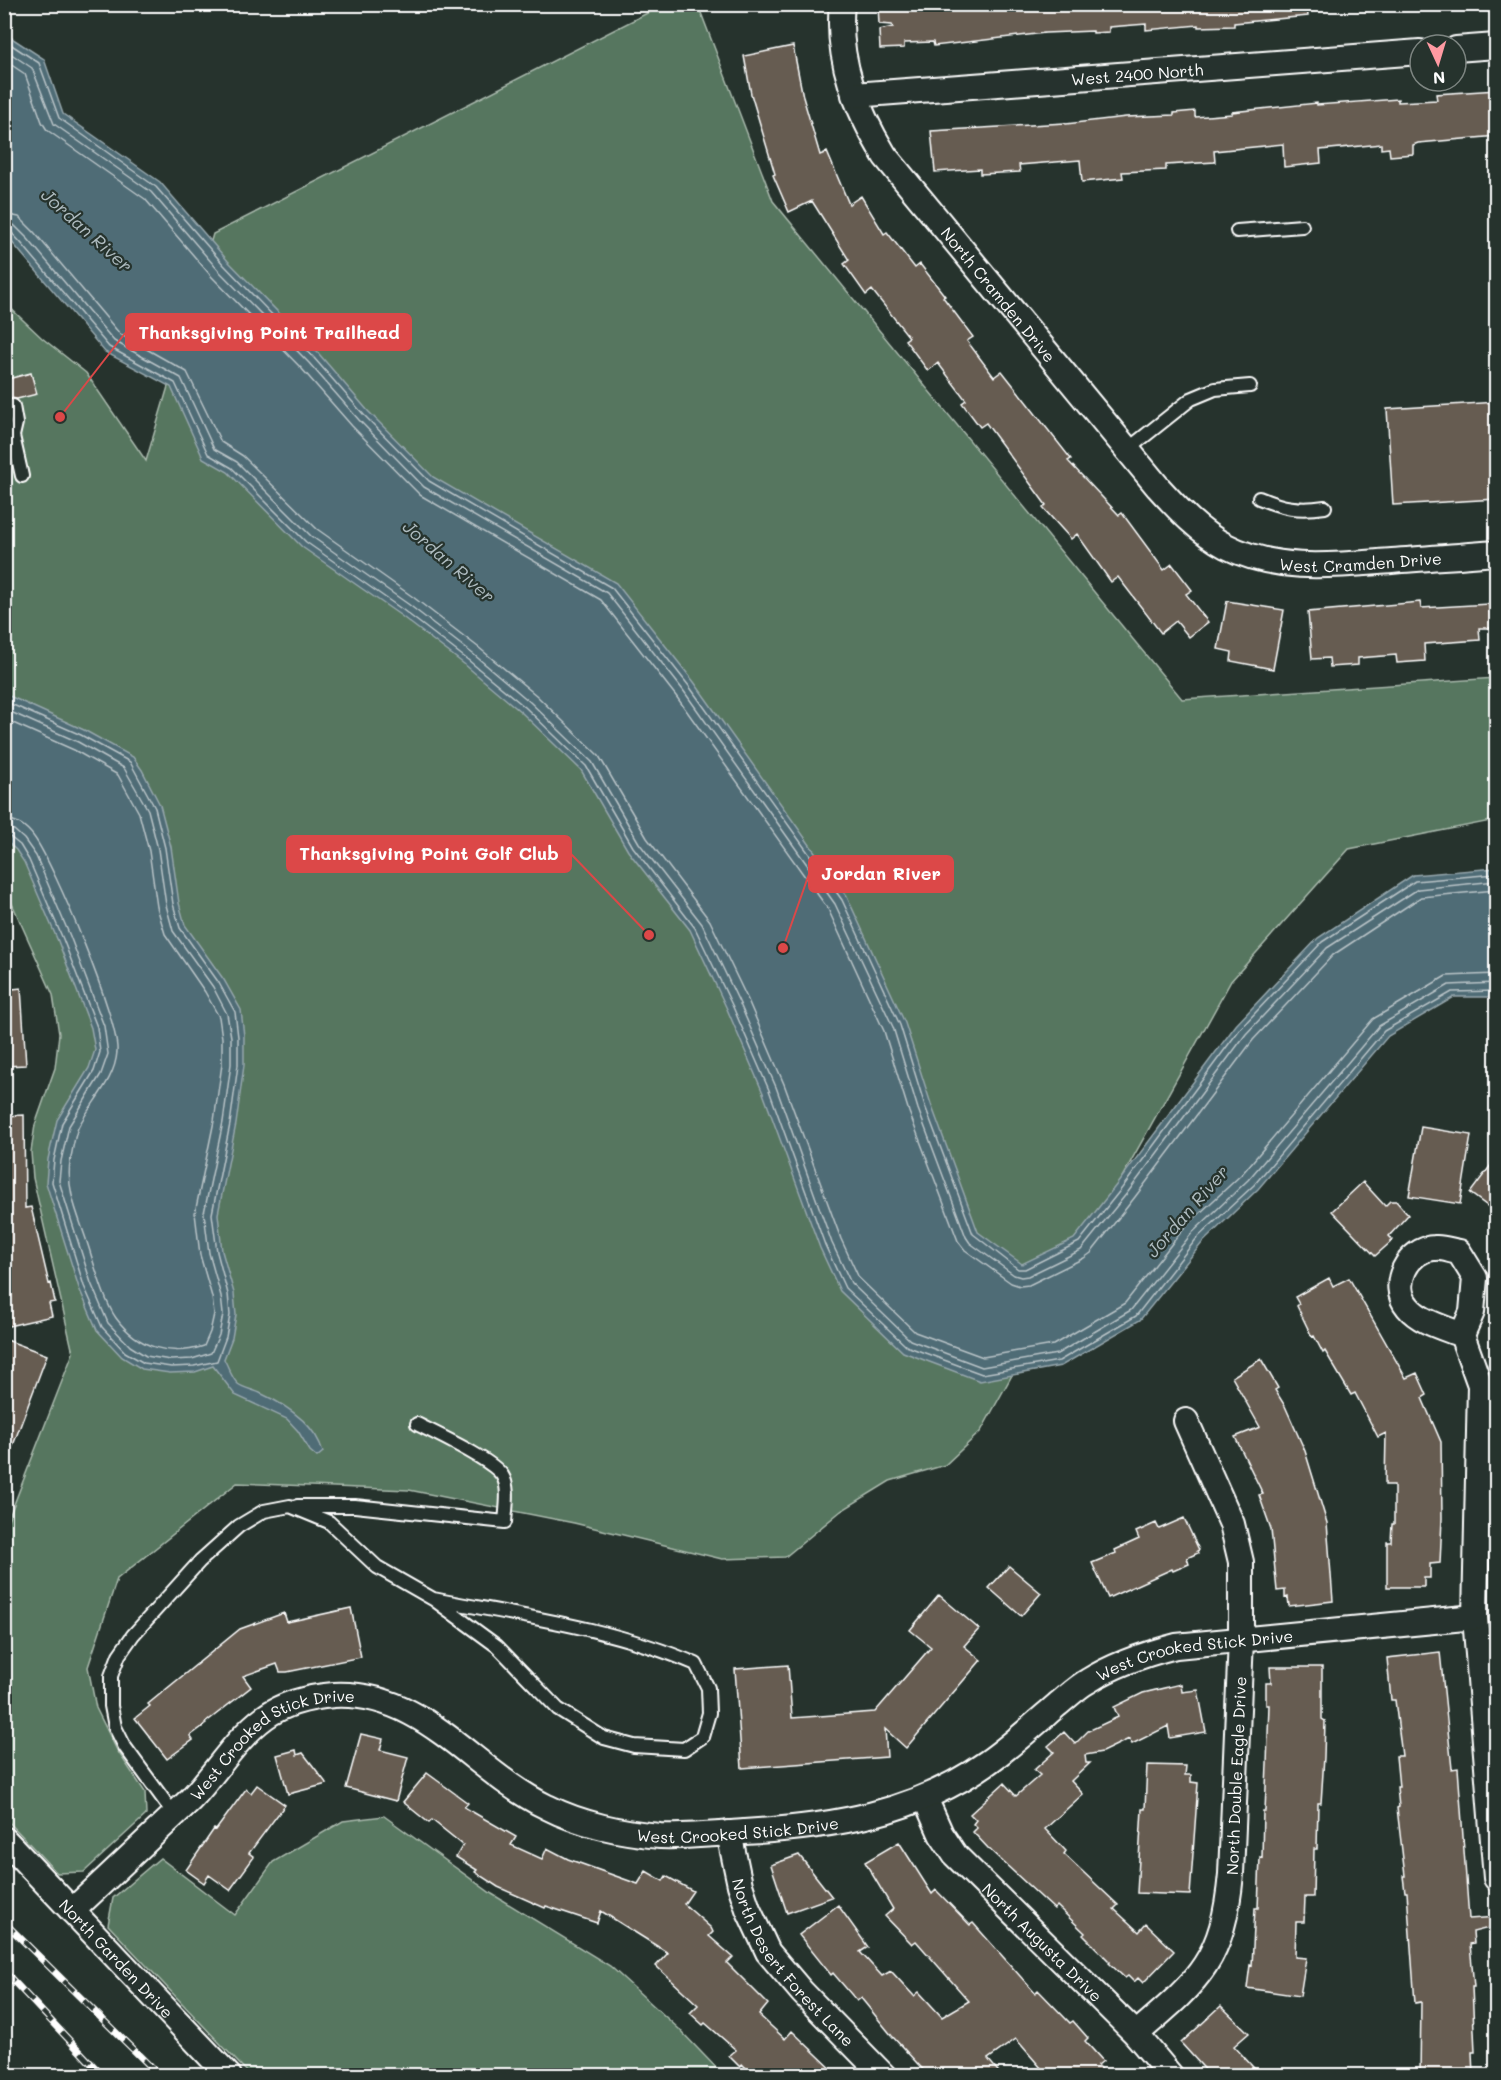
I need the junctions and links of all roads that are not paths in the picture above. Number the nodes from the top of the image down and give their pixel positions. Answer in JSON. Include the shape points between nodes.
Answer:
{"nodes":[{"id":1,"x":842,"y":4,"type":"edge"},
{"id":2,"x":1497,"y":46,"type":"edge"},
{"id":3,"x":1468,"y":48,"type":"edge"},
{"id":4,"x":1408,"y":53,"type":"edge"},
{"id":5,"x":854,"y":95,"type":"junction"},
{"id":6,"x":1302,"y":226,"type":"dead end"},
{"id":7,"x":1237,"y":231,"type":"dead end"},
{"id":8,"x":1250,"y":387,"type":"dead end"},
{"id":9,"x":14,"y":406,"type":"dead end"},
{"id":10,"x":1127,"y":450,"type":"junction"},
{"id":11,"x":22,"y":476,"type":"dead end"},
{"id":12,"x":1259,"y":498,"type":"dead end"},
{"id":13,"x":1325,"y":507,"type":"dead end"},
{"id":14,"x":1226,"y":546,"type":"joint"},
{"id":15,"x":1497,"y":553,"type":"edge"},
{"id":16,"x":1462,"y":1335,"type":"dead end"},
{"id":17,"x":1186,"y":1421,"type":"dead end"},
{"id":18,"x":417,"y":1424,"type":"dead end"},
{"id":19,"x":290,"y":1506,"type":"junction"},
{"id":20,"x":433,"y":1599,"type":"junction"},
{"id":21,"x":1475,"y":1617,"type":"junction"},
{"id":22,"x":1241,"y":1639,"type":"junction"},
{"id":23,"x":926,"y":1798,"type":"junction"},
{"id":24,"x":174,"y":1814,"type":"junction"},
{"id":25,"x":729,"y":1833,"type":"junction"},
{"id":26,"x":4,"y":1839,"type":"edge"},
{"id":27,"x":1497,"y":1878,"type":"edge"},
{"id":28,"x":72,"y":1911,"type":"junction"},
{"id":29,"x":1136,"y":2034,"type":"junction"},
{"id":30,"x":229,"y":2076,"type":"edge"},
{"id":31,"x":884,"y":2076,"type":"edge"},
{"id":32,"x":1171,"y":2076,"type":"edge"}],
"edges":[{"from":1,"to":5,"type":"street","name":"North Cramden Drive","via":[[843,57]]},
{"from":2,"to":3,"type":"street"},
{"from":4,"to":5,"type":"street","name":"West 2400 North"},
{"from":5,"to":10,"type":"street","name":"North Cramden Drive","via":[[885,156]]},
{"from":6,"to":7,"type":"lane"},
{"from":8,"to":10,"type":"lane","via":[[1215,389],[1191,399]]},
{"from":9,"to":11,"type":"lane","via":[[13,436]]},
{"from":10,"to":14,"type":"street","name":"North Cramden Drive","via":[[1185,516]]},
{"from":12,"to":13,"type":"lane","via":[[1280,507]]},
{"from":14,"to":15,"type":"street","name":"West Cramden Drive","via":[[1256,559],[1291,565]]},
{"from":16,"to":21,"type":"street","via":[[1480,1385]]},
{"from":17,"to":22,"type":"street","name":"North Double Eagle Drive","via":[[1238,1544]]},
{"from":18,"to":19,"type":"lane","via":[[479,1457],[501,1475],[506,1488],[506,1522],[355,1506]]},
{"from":19,"to":20,"type":"lane","via":[[329,1522],[377,1567]]},
{"from":19,"to":24,"type":"lane","via":[[264,1511],[239,1526],[200,1561],[133,1635],[111,1676],[115,1726],[125,1747]]},
{"from":20,"to":20,"type":"lane","via":[[497,1646],[558,1709],[604,1738],[634,1746],[684,1749],[702,1737],[709,1713],[708,1688],[696,1664],[662,1649],[566,1624]]},
{"from":21,"to":22,"type":"street","name":"West Crooked Stick Drive"},
{"from":21,"to":27,"type":"street"},
{"from":22,"to":23,"type":"street","name":"West Crooked Stick Drive","via":[[1176,1646],[1116,1666],[1086,1682],[982,1766]]},
{"from":22,"to":29,"type":"street","name":"North Double Eagle Drive","via":[[1231,1874],[1223,1929],[1196,1980]]},
{"from":23,"to":25,"type":"street","name":"West Crooked Stick Drive","via":[[890,1811],[826,1825]]},
{"from":23,"to":29,"type":"street","name":"North Augusta Drive","via":[[955,1855]]},
{"from":24,"to":25,"type":"street","name":"West Crooked Stick Drive","via":[[205,1784],[247,1732],[268,1715],[319,1696],[349,1695],[374,1698],[420,1717],[505,1783],[547,1808],[574,1818],[661,1836]]},
{"from":24,"to":28,"type":"street","name":"West Crooked Stick Drive"},
{"from":25,"to":31,"type":"street","name":"North Desert Forest Lane","via":[[740,1885],[768,1952]]},
{"from":26,"to":28,"type":"street","name":"North Garden Drive"},
{"from":28,"to":30,"type":"street","name":"North Garden Drive"},
{"from":29,"to":32,"type":"street","name":"North Augusta Drive"}]}
